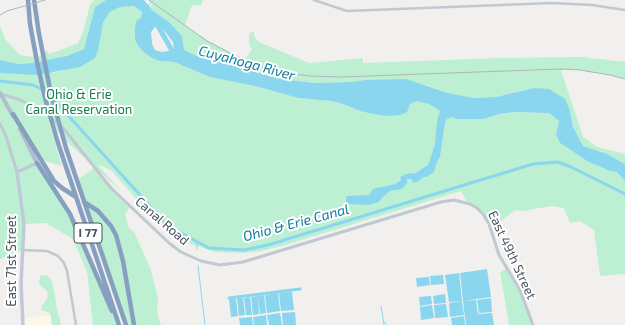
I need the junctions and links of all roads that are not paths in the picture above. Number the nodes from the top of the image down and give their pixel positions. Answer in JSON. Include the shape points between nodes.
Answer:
{"nodes":[{"id":1,"x":28,"y":0,"type":"edge"},
{"id":2,"x":34,"y":0,"type":"edge"},
{"id":3,"x":314,"y":0,"type":"edge"},
{"id":4,"x":625,"y":10,"type":"edge"},
{"id":5,"x":0,"y":93,"type":"edge"},
{"id":6,"x":13,"y":114,"type":"junction"},
{"id":7,"x":0,"y":124,"type":"edge"},
{"id":8,"x":37,"y":163,"type":"junction"},
{"id":9,"x":17,"y":172,"type":"junction"},
{"id":10,"x":441,"y":202,"type":"joint"},
{"id":11,"x":23,"y":250,"type":"junction"},
{"id":12,"x":23,"y":325,"type":"edge"},
{"id":13,"x":76,"y":325,"type":"edge"},
{"id":14,"x":118,"y":325,"type":"edge"},
{"id":15,"x":126,"y":325,"type":"edge"},
{"id":16,"x":134,"y":325,"type":"edge"},
{"id":17,"x":532,"y":325,"type":"edge"}],
"edges":[{"from":1,"to":14,"type":"highway","number":"I 77","via":[[37,62],[57,140]]},
{"from":2,"to":15,"type":"highway","number":"I 77","via":[[46,72],[66,148]]},
{"from":3,"to":4,"type":"street","via":[[346,11],[552,3]]},
{"from":5,"to":6,"type":"main road"},
{"from":5,"to":10,"type":"street","name":"Canal Road","via":[[47,114],[64,129],[111,188],[169,243],[201,261],[220,264],[243,262]]},
{"from":6,"to":8,"type":"main road"},
{"from":6,"to":16,"type":"highway","via":[[54,181],[98,211],[111,226],[118,242]]},
{"from":7,"to":9,"type":"street","name":"East 71st Street"},
{"from":8,"to":9,"type":"main road"},
{"from":8,"to":14,"type":"highway","via":[[70,214]]},
{"from":9,"to":11,"type":"main road","name":"East 71st Street","via":[[24,224]]},
{"from":10,"to":17,"type":"street","name":"East 49th Street","via":[[460,201],[477,208],[483,214],[500,255],[520,290]]},
{"from":11,"to":12,"type":"main road","name":"East 71st Street"},
{"from":11,"to":13,"type":"street","via":[[47,251],[58,256],[64,263],[68,271]]}]}
